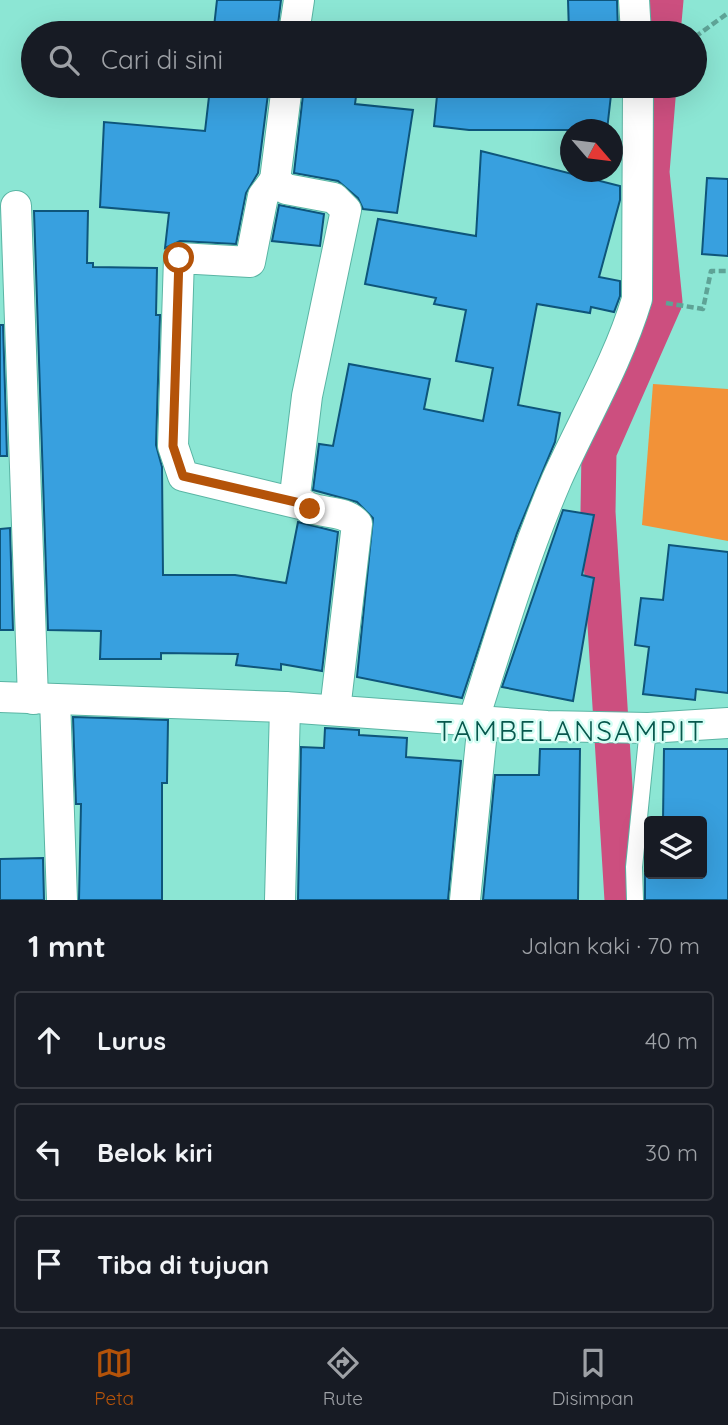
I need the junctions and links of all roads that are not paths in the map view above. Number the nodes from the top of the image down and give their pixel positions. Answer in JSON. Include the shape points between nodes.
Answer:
{"nodes":[{"id":1,"x":299,"y":0,"type":"edge"},
{"id":2,"x":634,"y":0,"type":"edge"},
{"id":3,"x":296,"y":21,"type":"edge"},
{"id":4,"x":635,"y":21,"type":"edge"},
{"id":5,"x":285,"y":98,"type":"edge"},
{"id":6,"x":638,"y":98,"type":"edge"},
{"id":7,"x":275,"y":180,"type":"junction"},
{"id":8,"x":16,"y":206,"type":"dead end"},
{"id":9,"x":300,"y":503,"type":"junction"},
{"id":10,"x":0,"y":697,"type":"edge"},
{"id":11,"x":44,"y":699,"type":"junction"},
{"id":12,"x":285,"y":707,"type":"junction"},
{"id":13,"x":335,"y":710,"type":"junction"},
{"id":14,"x":478,"y":721,"type":"junction"},
{"id":15,"x":728,"y":723,"type":"edge"},
{"id":16,"x":648,"y":728,"type":"junction"},
{"id":17,"x":62,"y":900,"type":"edge"},
{"id":18,"x":280,"y":900,"type":"edge"},
{"id":19,"x":465,"y":900,"type":"edge"},
{"id":20,"x":635,"y":900,"type":"edge"}],
"edges":[{"from":1,"to":3,"type":"street"},
{"from":2,"to":4,"type":"street"},
{"from":5,"to":7,"type":"street"},
{"from":6,"to":14,"type":"street","via":[[637,299],[627,332],[557,480],[518,578]]},
{"from":7,"to":9,"type":"street","via":[[286,189],[334,198],[346,210],[307,396],[295,495]]},
{"from":7,"to":9,"type":"street","via":[[263,196],[250,262],[179,258],[173,446],[183,476]]},
{"from":8,"to":11,"type":"street"},
{"from":9,"to":13,"type":"street","via":[[350,516],[357,524]]},
{"from":10,"to":11,"type":"street"},
{"from":11,"to":12,"type":"street"},
{"from":11,"to":17,"type":"street"},
{"from":12,"to":13,"type":"street"},
{"from":12,"to":18,"type":"street"},
{"from":13,"to":14,"type":"street"},
{"from":14,"to":16,"type":"street"},
{"from":14,"to":19,"type":"street"},
{"from":15,"to":16,"type":"street"},
{"from":16,"to":20,"type":"lane"}]}
